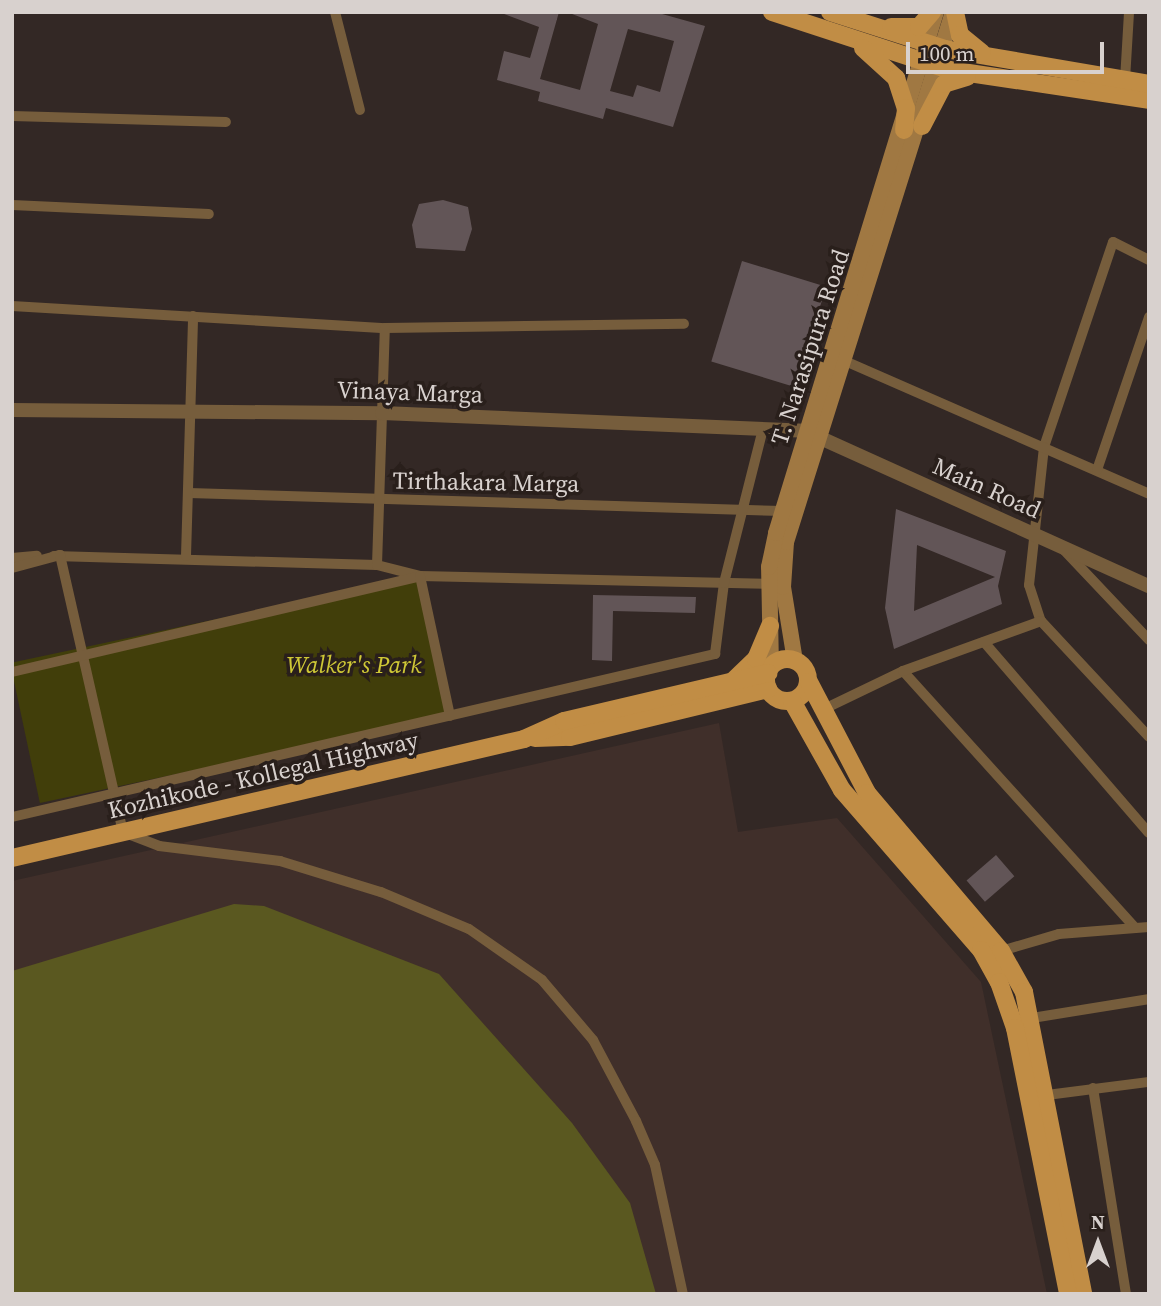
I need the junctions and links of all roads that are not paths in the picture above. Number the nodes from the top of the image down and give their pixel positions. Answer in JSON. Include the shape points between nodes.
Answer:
{"nodes":[{"id":1,"x":335,"y":12,"type":"edge"},
{"id":2,"x":772,"y":12,"type":"edge"},
{"id":3,"x":830,"y":12,"type":"edge"},
{"id":4,"x":934,"y":12,"type":"edge"},
{"id":5,"x":954,"y":12,"type":"edge"},
{"id":6,"x":1129,"y":12,"type":"edge"},
{"id":7,"x":870,"y":26,"type":"junction"},
{"id":8,"x":851,"y":39,"type":"junction"},
{"id":9,"x":937,"y":47,"type":"junction"},
{"id":10,"x":932,"y":66,"type":"junction"},
{"id":11,"x":992,"y":68,"type":"junction"},
{"id":12,"x":1125,"y":80,"type":"junction"},
{"id":13,"x":1149,"y":84,"type":"edge"},
{"id":14,"x":1149,"y":100,"type":"edge"},
{"id":15,"x":360,"y":110,"type":"dead end"},
{"id":16,"x":12,"y":116,"type":"edge"},
{"id":17,"x":226,"y":122,"type":"dead end"},
{"id":18,"x":913,"y":128,"type":"junction"},
{"id":19,"x":12,"y":205,"type":"edge"},
{"id":20,"x":209,"y":214,"type":"dead end"},
{"id":21,"x":1149,"y":260,"type":"edge"},
{"id":22,"x":12,"y":306,"type":"edge"},
{"id":23,"x":193,"y":316,"type":"junction"},
{"id":24,"x":1149,"y":317,"type":"edge"},
{"id":25,"x":684,"y":324,"type":"dead end"},
{"id":26,"x":385,"y":328,"type":"junction"},
{"id":27,"x":845,"y":361,"type":"junction"},
{"id":28,"x":12,"y":410,"type":"edge"},
{"id":29,"x":192,"y":412,"type":"junction"},
{"id":30,"x":382,"y":413,"type":"junction"},
{"id":31,"x":763,"y":429,"type":"junction"},
{"id":32,"x":811,"y":434,"type":"junction"},
{"id":33,"x":1044,"y":447,"type":"junction"},
{"id":34,"x":1097,"y":470,"type":"junction"},
{"id":35,"x":189,"y":493,"type":"junction"},
{"id":36,"x":1149,"y":494,"type":"edge"},
{"id":37,"x":378,"y":501,"type":"junction"},
{"id":38,"x":740,"y":510,"type":"junction"},
{"id":39,"x":783,"y":511,"type":"junction"},
{"id":40,"x":1037,"y":535,"type":"junction"},
{"id":41,"x":1064,"y":550,"type":"junction"},
{"id":42,"x":60,"y":555,"type":"junction"},
{"id":43,"x":186,"y":556,"type":"junction"},
{"id":44,"x":12,"y":558,"type":"edge"},
{"id":45,"x":377,"y":565,"type":"junction"},
{"id":46,"x":12,"y":568,"type":"edge"},
{"id":47,"x":420,"y":576,"type":"junction"},
{"id":48,"x":724,"y":583,"type":"junction"},
{"id":49,"x":769,"y":584,"type":"junction"},
{"id":50,"x":1149,"y":586,"type":"edge"},
{"id":51,"x":1041,"y":621,"type":"junction"},
{"id":52,"x":770,"y":626,"type":"junction"},
{"id":53,"x":1149,"y":639,"type":"edge"},
{"id":54,"x":984,"y":642,"type":"junction"},
{"id":55,"x":84,"y":656,"type":"junction"},
{"id":56,"x":796,"y":661,"type":"junction"},
{"id":57,"x":12,"y":671,"type":"edge"},
{"id":58,"x":903,"y":671,"type":"junction"},
{"id":59,"x":769,"y":676,"type":"junction"},
{"id":60,"x":732,"y":682,"type":"junction"},
{"id":61,"x":809,"y":682,"type":"junction"},
{"id":62,"x":792,"y":701,"type":"junction"},
{"id":63,"x":718,"y":702,"type":"junction"},
{"id":64,"x":822,"y":710,"type":"junction"},
{"id":65,"x":450,"y":716,"type":"junction"},
{"id":66,"x":810,"y":734,"type":"junction"},
{"id":67,"x":1149,"y":737,"type":"edge"},
{"id":68,"x":524,"y":739,"type":"junction"},
{"id":69,"x":114,"y":793,"type":"junction"},
{"id":70,"x":12,"y":817,"type":"edge"},
{"id":71,"x":123,"y":832,"type":"junction"},
{"id":72,"x":1149,"y":834,"type":"edge"},
{"id":73,"x":12,"y":858,"type":"edge"},
{"id":74,"x":960,"y":915,"type":"junction"},
{"id":75,"x":1149,"y":927,"type":"edge"},
{"id":76,"x":1135,"y":928,"type":"junction"},
{"id":77,"x":1001,"y":951,"type":"junction"},
{"id":78,"x":1149,"y":999,"type":"edge"},
{"id":79,"x":1032,"y":1018,"type":"junction"},
{"id":80,"x":1149,"y":1082,"type":"edge"},
{"id":81,"x":1093,"y":1088,"type":"junction"},
{"id":82,"x":1047,"y":1095,"type":"junction"},
{"id":83,"x":686,"y":1294,"type":"edge"},
{"id":84,"x":1068,"y":1294,"type":"edge"},
{"id":85,"x":1083,"y":1294,"type":"edge"},
{"id":86,"x":1126,"y":1294,"type":"edge"}],
"edges":[{"from":1,"to":15,"type":"street"},
{"from":2,"to":8,"type":"main road"},
{"from":3,"to":7,"type":"main road"},
{"from":4,"to":7,"type":"main road","via":[[919,27]]},
{"from":4,"to":9,"type":"main road"},
{"from":5,"to":9,"type":"main road"},
{"from":5,"to":11,"type":"main road","via":[[963,39]]},
{"from":6,"to":12,"type":"street"},
{"from":7,"to":9,"type":"main road"},
{"from":8,"to":10,"type":"main road"},
{"from":8,"to":18,"type":"main road","via":[[896,78]]},
{"from":9,"to":10,"type":"main road","name":"T. Narasipura Road"},
{"from":9,"to":11,"type":"main road"},
{"from":10,"to":11,"type":"main road"},
{"from":10,"to":18,"type":"main road","name":"T. Narasipura Road"},
{"from":11,"to":12,"type":"main road"},
{"from":11,"to":14,"type":"main road"},
{"from":11,"to":18,"type":"main road","via":[[944,84]]},
{"from":12,"to":13,"type":"main road"},
{"from":16,"to":17,"type":"street"},
{"from":18,"to":27,"type":"main road","name":"T. Narasipura Road"},
{"from":18,"to":32,"type":"main road","name":"T. Narasipura Road"},
{"from":19,"to":20,"type":"street"},
{"from":21,"to":33,"type":"street","via":[[1112,242]]},
{"from":22,"to":23,"type":"street"},
{"from":23,"to":26,"type":"street"},
{"from":23,"to":29,"type":"street"},
{"from":24,"to":34,"type":"street"},
{"from":25,"to":26,"type":"street"},
{"from":26,"to":30,"type":"street"},
{"from":27,"to":32,"type":"main road","name":"T. Narasipura Road"},
{"from":27,"to":33,"type":"street"},
{"from":28,"to":29,"type":"street","name":"Vinaya Marga"},
{"from":29,"to":30,"type":"street","name":"Vinaya Marga"},
{"from":29,"to":35,"type":"street"},
{"from":30,"to":31,"type":"street","name":"Vinaya Marga"},
{"from":30,"to":37,"type":"street"},
{"from":31,"to":32,"type":"street","name":"Vinaya Marga"},
{"from":31,"to":38,"type":"street"},
{"from":32,"to":39,"type":"main road","name":"T. Narasipura Road"},
{"from":32,"to":40,"type":"street","name":"Main Road"},
{"from":32,"to":56,"type":"main road","name":"T. Narasipura Road","via":[[783,565]]},
{"from":33,"to":34,"type":"street"},
{"from":33,"to":40,"type":"street"},
{"from":34,"to":36,"type":"street"},
{"from":35,"to":37,"type":"street","name":"Tirthakara Marga"},
{"from":35,"to":43,"type":"street"},
{"from":37,"to":38,"type":"street","name":"Tirthakara Marga"},
{"from":37,"to":45,"type":"street"},
{"from":38,"to":39,"type":"street","name":"Tirthakara Marga"},
{"from":38,"to":48,"type":"street"},
{"from":39,"to":49,"type":"main road","name":"T. Narasipura Road"},
{"from":40,"to":41,"type":"street","name":"Main Road"},
{"from":40,"to":51,"type":"street","via":[[1029,585]]},
{"from":41,"to":50,"type":"street","name":"Main Road"},
{"from":41,"to":53,"type":"street"},
{"from":42,"to":43,"type":"street"},
{"from":42,"to":44,"type":"street"},
{"from":42,"to":46,"type":"street"},
{"from":42,"to":55,"type":"street"},
{"from":43,"to":45,"type":"street"},
{"from":45,"to":47,"type":"street"},
{"from":47,"to":48,"type":"street"},
{"from":47,"to":55,"type":"street"},
{"from":47,"to":65,"type":"street"},
{"from":48,"to":49,"type":"street"},
{"from":48,"to":65,"type":"street","via":[[715,654]]},
{"from":49,"to":52,"type":"main road","name":"T. Narasipura Road"},
{"from":51,"to":54,"type":"street"},
{"from":51,"to":67,"type":"street"},
{"from":52,"to":59,"type":"main road","name":"T. Narasipura Road"},
{"from":52,"to":60,"type":"main road","via":[[756,659]]},
{"from":54,"to":58,"type":"street"},
{"from":54,"to":72,"type":"street"},
{"from":55,"to":57,"type":"street"},
{"from":55,"to":69,"type":"street"},
{"from":56,"to":59,"type":"main road"},
{"from":56,"to":61,"type":"main road"},
{"from":58,"to":64,"type":"street"},
{"from":58,"to":76,"type":"street"},
{"from":59,"to":60,"type":"main road","name":"Kozhikode - Kollegal Highway"},
{"from":59,"to":62,"type":"main road","via":[[778,699]]},
{"from":59,"to":63,"type":"main road","name":"Kozhikode - Kollegal Highway"},
{"from":60,"to":68,"type":"main road","name":"Kozhikode - Kollegal Highway","via":[[564,722]]},
{"from":61,"to":62,"type":"main road"},
{"from":61,"to":64,"type":"main road"},
{"from":62,"to":66,"type":"main road"},
{"from":63,"to":66,"type":"main road","via":[[772,704]]},
{"from":63,"to":68,"type":"main road","name":"Kozhikode - Kollegal Highway","via":[[570,737]]},
{"from":64,"to":74,"type":"main road","via":[[867,793]]},
{"from":65,"to":69,"type":"street"},
{"from":66,"to":74,"type":"main road","via":[[842,790]]},
{"from":68,"to":71,"type":"main road","name":"Kozhikode - Kollegal Highway"},
{"from":69,"to":70,"type":"street"},
{"from":69,"to":71,"type":"street"},
{"from":71,"to":73,"type":"main road","name":"Kozhikode - Kollegal Highway"},
{"from":71,"to":83,"type":"street","via":[[159,846],[242,854],[318,871],[428,910],[511,955],[565,1006],[617,1080],[655,1165]]},
{"from":74,"to":77,"type":"main road"},
{"from":74,"to":84,"type":"main road","via":[[993,969],[1012,1019]]},
{"from":75,"to":76,"type":"street"},
{"from":76,"to":77,"type":"street","via":[[1059,934]]},
{"from":77,"to":79,"type":"main road"},
{"from":78,"to":79,"type":"street"},
{"from":79,"to":82,"type":"main road"},
{"from":80,"to":81,"type":"street"},
{"from":81,"to":82,"type":"street"},
{"from":81,"to":86,"type":"street"},
{"from":82,"to":85,"type":"main road"}]}
